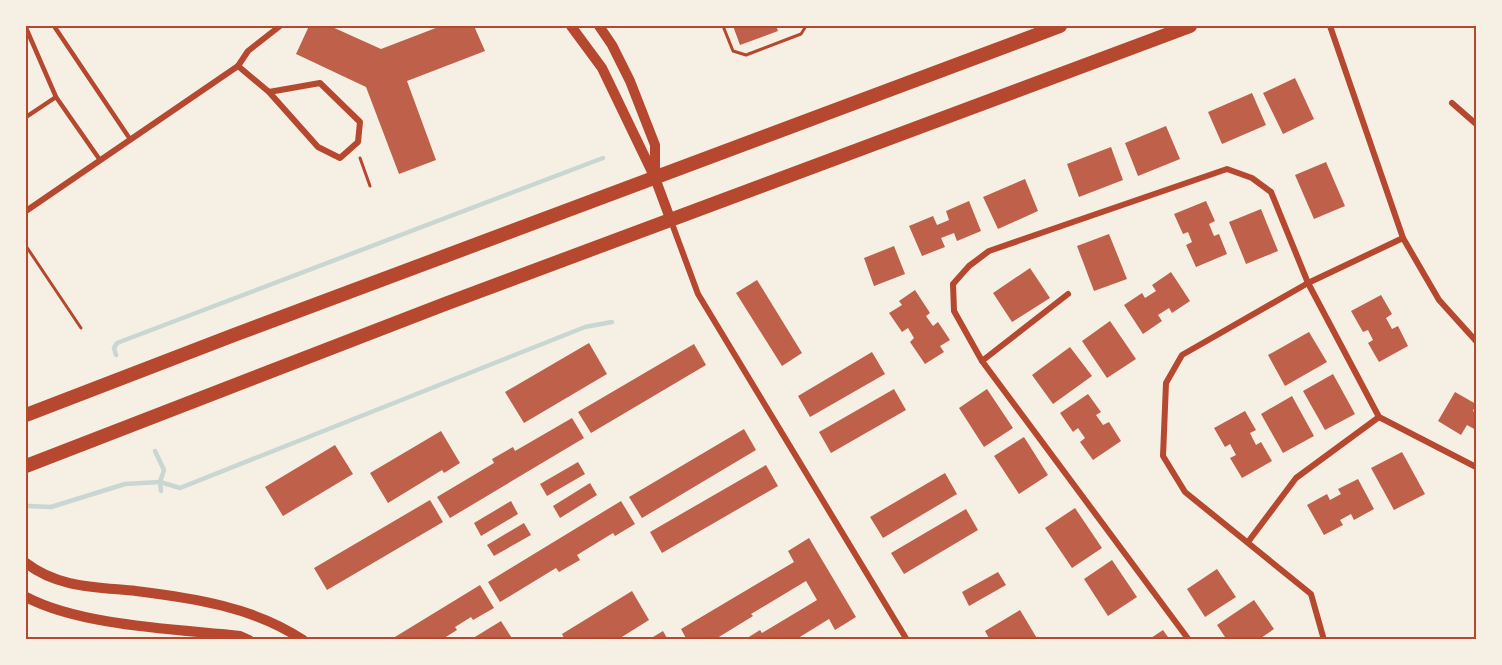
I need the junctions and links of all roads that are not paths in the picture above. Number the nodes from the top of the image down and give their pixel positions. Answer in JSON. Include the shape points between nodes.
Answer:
{"nodes":[{"id":1,"x":54,"y":26,"type":"edge"},
{"id":2,"x":280,"y":26,"type":"edge"},
{"id":3,"x":571,"y":26,"type":"edge"},
{"id":4,"x":599,"y":26,"type":"edge"},
{"id":5,"x":1060,"y":26,"type":"edge"},
{"id":6,"x":1190,"y":26,"type":"edge"},
{"id":7,"x":1330,"y":26,"type":"edge"},
{"id":8,"x":26,"y":28,"type":"edge"},
{"id":9,"x":238,"y":66,"type":"junction"},
{"id":10,"x":269,"y":93,"type":"junction"},
{"id":11,"x":56,"y":97,"type":"junction"},
{"id":12,"x":1452,"y":103,"type":"dead end"},
{"id":13,"x":26,"y":117,"type":"edge"},
{"id":14,"x":1476,"y":124,"type":"edge"},
{"id":15,"x":130,"y":140,"type":"junction"},
{"id":16,"x":100,"y":160,"type":"junction"},
{"id":17,"x":655,"y":178,"type":"junction"},
{"id":18,"x":26,"y":211,"type":"edge"},
{"id":19,"x":671,"y":221,"type":"junction"},
{"id":20,"x":1403,"y":238,"type":"junction"},
{"id":21,"x":1308,"y":283,"type":"junction"},
{"id":22,"x":1068,"y":294,"type":"dead end"},
{"id":23,"x":1476,"y":341,"type":"edge"},
{"id":24,"x":981,"y":361,"type":"junction"},
{"id":25,"x":26,"y":415,"type":"edge"},
{"id":26,"x":1379,"y":417,"type":"junction"},
{"id":27,"x":26,"y":466,"type":"edge"},
{"id":28,"x":1476,"y":467,"type":"edge"},
{"id":29,"x":1248,"y":542,"type":"junction"},
{"id":30,"x":26,"y":563,"type":"edge"},
{"id":31,"x":26,"y":597,"type":"edge"},
{"id":32,"x":249,"y":639,"type":"edge"},
{"id":33,"x":303,"y":639,"type":"edge"},
{"id":34,"x":907,"y":639,"type":"edge"},
{"id":35,"x":1189,"y":639,"type":"edge"},
{"id":36,"x":1324,"y":639,"type":"edge"}],
"edges":[{"from":1,"to":15,"type":"lane"},
{"from":2,"to":9,"type":"street","via":[[248,51]]},
{"from":3,"to":17,"type":"street","via":[[602,68]]},
{"from":4,"to":17,"type":"street","via":[[630,81],[655,145]]},
{"from":5,"to":17,"type":"main road"},
{"from":6,"to":19,"type":"main road"},
{"from":7,"to":20,"type":"street"},
{"from":8,"to":11,"type":"lane"},
{"from":9,"to":10,"type":"street"},
{"from":9,"to":15,"type":"street"},
{"from":10,"to":10,"type":"street","via":[[318,147],[339,158],[358,142],[360,122],[320,83]]},
{"from":11,"to":13,"type":"lane"},
{"from":11,"to":16,"type":"lane"},
{"from":12,"to":14,"type":"street"},
{"from":15,"to":16,"type":"street"},
{"from":16,"to":18,"type":"street"},
{"from":17,"to":19,"type":"street"},
{"from":17,"to":25,"type":"main road"},
{"from":19,"to":27,"type":"main road"},
{"from":19,"to":34,"type":"street","via":[[698,294]]},
{"from":20,"to":21,"type":"street"},
{"from":20,"to":23,"type":"street","via":[[1439,300]]},
{"from":21,"to":24,"type":"street","via":[[1271,192],[1252,178],[1227,169],[989,251],[969,266],[953,284],[954,312]]},
{"from":21,"to":26,"type":"street"},
{"from":21,"to":29,"type":"street","via":[[1182,355],[1166,383],[1163,456],[1185,492]]},
{"from":22,"to":24,"type":"street"},
{"from":24,"to":35,"type":"street"},
{"from":26,"to":28,"type":"street"},
{"from":26,"to":29,"type":"street","via":[[1296,478]]},
{"from":29,"to":36,"type":"street","via":[[1311,594]]},
{"from":30,"to":33,"type":"street","via":[[34,570],[79,586],[204,601],[248,612]]},
{"from":31,"to":32,"type":"street","via":[[44,607],[107,621]]}]}
